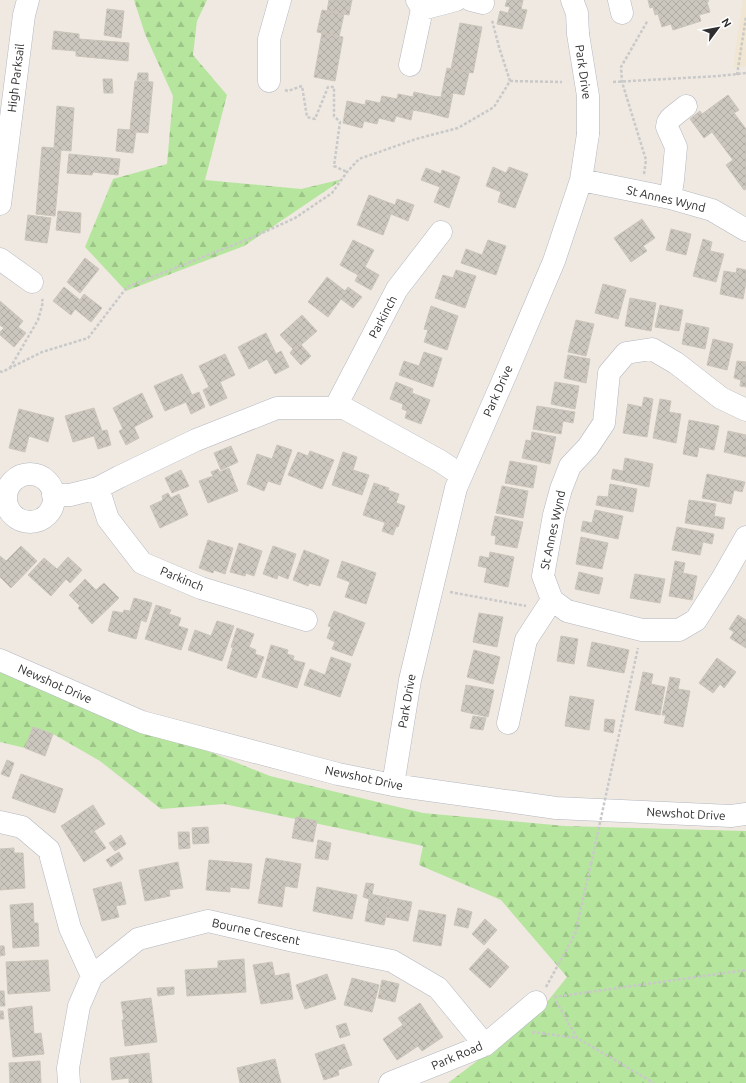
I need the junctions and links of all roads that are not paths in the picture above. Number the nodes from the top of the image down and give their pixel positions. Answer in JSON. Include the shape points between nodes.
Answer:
{"nodes":[{"id":1,"x":28,"y":0,"type":"edge"},
{"id":2,"x":280,"y":0,"type":"edge"},
{"id":3,"x":456,"y":0,"type":"edge"},
{"id":4,"x":572,"y":0,"type":"edge"},
{"id":5,"x":419,"y":4,"type":"edge"},
{"id":6,"x":410,"y":65,"type":"dead end"},
{"id":7,"x":269,"y":81,"type":"road end"},
{"id":8,"x":686,"y":106,"type":"dead end"},
{"id":9,"x":581,"y":180,"type":"junction"},
{"id":10,"x":670,"y":198,"type":"junction"},
{"id":11,"x":0,"y":204,"type":"edge"},
{"id":12,"x":746,"y":230,"type":"edge"},
{"id":13,"x":441,"y":232,"type":"dead end"},
{"id":14,"x":0,"y":259,"type":"edge"},
{"id":15,"x":32,"y":282,"type":"road end"},
{"id":16,"x":335,"y":408,"type":"junction"},
{"id":17,"x":746,"y":410,"type":"edge"},
{"id":18,"x":461,"y":475,"type":"junction"},
{"id":19,"x":98,"y":488,"type":"junction"},
{"id":20,"x":53,"y":494,"type":"junction"},
{"id":21,"x":3,"y":495,"type":"edge"},
{"id":22,"x":746,"y":537,"type":"edge"},
{"id":23,"x":549,"y":604,"type":"junction"},
{"id":24,"x":306,"y":620,"type":"dead end"},
{"id":25,"x":0,"y":660,"type":"edge"},
{"id":26,"x":508,"y":723,"type":"dead end"},
{"id":27,"x":393,"y":785,"type":"junction"},
{"id":28,"x":746,"y":814,"type":"edge"},
{"id":29,"x":0,"y":822,"type":"edge"},
{"id":30,"x":92,"y":976,"type":"junction"},
{"id":31,"x":545,"y":995,"type":"road end"},
{"id":32,"x":485,"y":1046,"type":"junction"},
{"id":33,"x":69,"y":1083,"type":"edge"},
{"id":34,"x":390,"y":1083,"type":"edge"}],
"edges":[{"from":1,"to":11,"type":"street","name":"High Parksail"},
{"from":2,"to":7,"type":"street","via":[[270,39]]},
{"from":3,"to":5,"type":"street"},
{"from":4,"to":9,"type":"street","name":"Park Drive","bridge":true,"via":[[588,96],[588,134]]},
{"from":5,"to":6,"type":"street"},
{"from":8,"to":10,"type":"street","via":[[671,118],[666,126],[676,147]]},
{"from":9,"to":10,"type":"street","name":"St Annes Wynd"},
{"from":9,"to":18,"type":"street","name":"Park Drive","via":[[554,261]]},
{"from":10,"to":12,"type":"street","name":"St Annes Wynd","via":[[712,210]]},
{"from":13,"to":16,"type":"street","name":"Parkinch","via":[[397,289]]},
{"from":14,"to":15,"type":"street"},
{"from":16,"to":18,"type":"street","via":[[344,408]]},
{"from":16,"to":19,"type":"street","via":[[277,408],[196,440]]},
{"from":17,"to":23,"type":"street","name":"St Annes Wynd","via":[[721,398],[676,363],[652,349],[626,353],[609,373],[604,423],[588,447],[570,466],[561,489],[544,576]]},
{"from":18,"to":27,"type":"street","name":"Park Drive","via":[[410,680]]},
{"from":19,"to":20,"type":"street","via":[[70,495]]},
{"from":19,"to":24,"type":"street","name":"Parkinch","via":[[108,519],[142,563],[201,588]]},
{"from":20,"to":21,"type":"street","via":[[46,481],[40,477],[25,475],[12,482]]},
{"from":20,"to":21,"type":"street","via":[[53,502],[47,515],[34,522],[20,520],[14,516]]},
{"from":22,"to":23,"type":"street","via":[[696,620],[679,630],[642,630]]},
{"from":23,"to":26,"type":"street","via":[[526,640]]},
{"from":25,"to":27,"type":"street","name":"Newshot Drive","via":[[142,722],[338,774]]},
{"from":27,"to":28,"type":"street","name":"Newshot Drive","via":[[556,808],[730,816]]},
{"from":29,"to":30,"type":"street","via":[[22,827],[49,850],[70,928]]},
{"from":30,"to":32,"type":"street","name":"Bourne Crescent","via":[[138,939],[208,921],[392,961],[438,988]]},
{"from":30,"to":33,"type":"street","name":"Bourne Crescent","via":[[79,1006],[68,1068]]},
{"from":31,"to":32,"type":"street","name":"Park Road"},
{"from":32,"to":34,"type":"street","name":"Park Road"}]}
